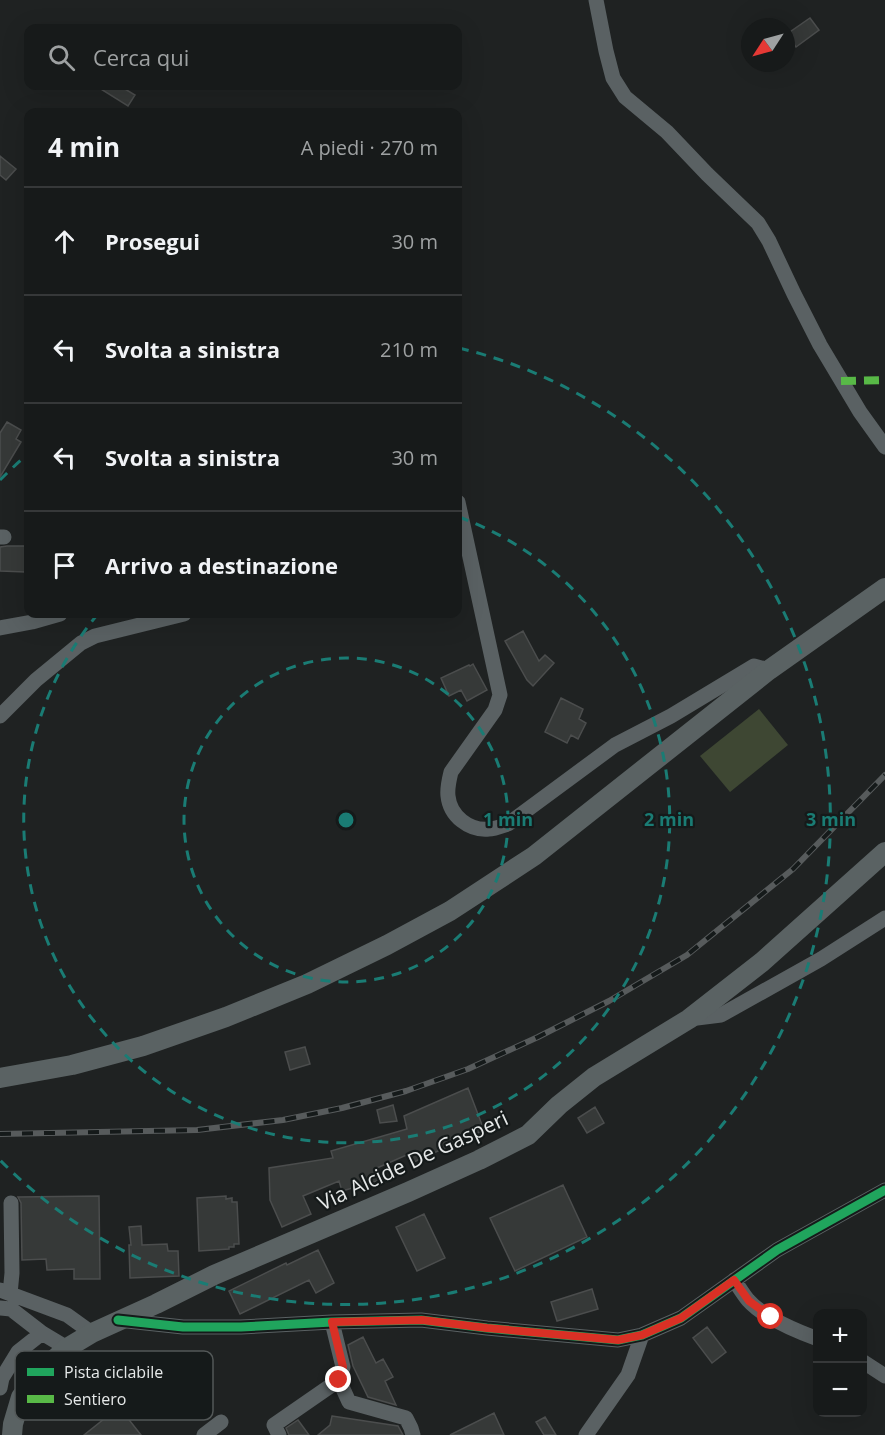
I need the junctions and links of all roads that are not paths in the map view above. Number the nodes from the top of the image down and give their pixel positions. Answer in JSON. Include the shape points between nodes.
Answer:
{"nodes":[{"id":1,"x":596,"y":0,"type":"edge"},
{"id":2,"x":885,"y":447,"type":"edge"},
{"id":3,"x":462,"y":520,"type":"edge"},
{"id":4,"x":885,"y":588,"type":"edge"},
{"id":5,"x":46,"y":618,"type":"edge"},
{"id":6,"x":168,"y":618,"type":"edge"},
{"id":7,"x":0,"y":628,"type":"edge"},
{"id":8,"x":769,"y":670,"type":"junction"},
{"id":9,"x":0,"y":716,"type":"edge"},
{"id":10,"x":885,"y":852,"type":"edge"},
{"id":11,"x":885,"y":918,"type":"edge"},
{"id":12,"x":689,"y":1019,"type":"junction"},
{"id":13,"x":0,"y":1078,"type":"edge"},
{"id":14,"x":885,"y":1190,"type":"edge"},
{"id":15,"x":11,"y":1203,"type":"dead end"},
{"id":16,"x":734,"y":1280,"type":"junction"},
{"id":17,"x":5,"y":1292,"type":"edge"},
{"id":18,"x":0,"y":1308,"type":"edge"},
{"id":19,"x":118,"y":1320,"type":"junction"},
{"id":20,"x":332,"y":1322,"type":"junction"},
{"id":21,"x":92,"y":1333,"type":"junction"},
{"id":22,"x":42,"y":1334,"type":"junction"},
{"id":23,"x":642,"y":1335,"type":"junction"},
{"id":24,"x":813,"y":1338,"type":"edge"},
{"id":25,"x":68,"y":1348,"type":"junction"},
{"id":26,"x":19,"y":1351,"type":"edge"},
{"id":27,"x":65,"y":1351,"type":"edge"},
{"id":28,"x":15,"y":1357,"type":"edge"},
{"id":29,"x":865,"y":1363,"type":"edge"},
{"id":30,"x":885,"y":1376,"type":"edge"},
{"id":31,"x":339,"y":1380,"type":"junction"},
{"id":32,"x":0,"y":1388,"type":"edge"},
{"id":33,"x":15,"y":1417,"type":"edge"},
{"id":34,"x":221,"y":1422,"type":"dead end"},
{"id":35,"x":12,"y":1435,"type":"edge"},
{"id":36,"x":204,"y":1435,"type":"edge"},
{"id":37,"x":279,"y":1435,"type":"edge"},
{"id":38,"x":413,"y":1435,"type":"edge"},
{"id":39,"x":586,"y":1435,"type":"edge"}],
"edges":[{"from":1,"to":2,"type":"street","via":[[613,78],[625,97],[667,132],[758,223],[820,345]]},
{"from":3,"to":8,"type":"street","via":[[500,695],[495,710],[451,772],[448,784],[448,798],[457,817],[470,827],[489,829],[508,824],[615,745],[754,666]]},
{"from":4,"to":8,"type":"main road"},
{"from":5,"to":7,"type":"street"},
{"from":6,"to":9,"type":"street","via":[[81,642]]},
{"from":8,"to":13,"type":"main road","via":[[534,856],[450,911],[387,945],[307,984],[143,1046],[72,1065]]},
{"from":10,"to":12,"type":"main road","name":"Via Alcide De Gasperi","via":[[762,962]]},
{"from":11,"to":12,"type":"street","via":[[721,1015]]},
{"from":12,"to":19,"type":"main road","name":"Via Alcide De Gasperi","via":[[594,1077],[528,1135]]},
{"from":14,"to":16,"type":"street","via":[[777,1250]]},
{"from":15,"to":17,"type":"street","via":[[12,1272]]},
{"from":16,"to":23,"type":"street","via":[[681,1318]]},
{"from":16,"to":24,"type":"street","via":[[749,1301]]},
{"from":17,"to":21,"type":"street","via":[[67,1315]]},
{"from":18,"to":22,"type":"street","via":[[11,1309]]},
{"from":19,"to":20,"type":"street","via":[[183,1327]]},
{"from":19,"to":21,"type":"main road","name":"Via Alcide De Gasperi"},
{"from":20,"to":23,"type":"street","via":[[422,1320],[618,1340]]},
{"from":20,"to":31,"type":"street","via":[[343,1367]]},
{"from":21,"to":25,"type":"main road","name":"Via Alcide De Gasperi"},
{"from":22,"to":25,"type":"street"},
{"from":22,"to":26,"type":"street"},
{"from":23,"to":39,"type":"street","via":[[628,1375]]},
{"from":25,"to":27,"type":"main road","name":"Via Alcide De Gasperi"},
{"from":28,"to":32,"type":"street"},
{"from":29,"to":30,"type":"street"},
{"from":31,"to":37,"type":"street","via":[[274,1425]]},
{"from":31,"to":38,"type":"street","via":[[350,1402],[406,1418]]},
{"from":33,"to":35,"type":"main road","name":"Via Alcide De Gasperi"},
{"from":34,"to":36,"type":"street"}]}
